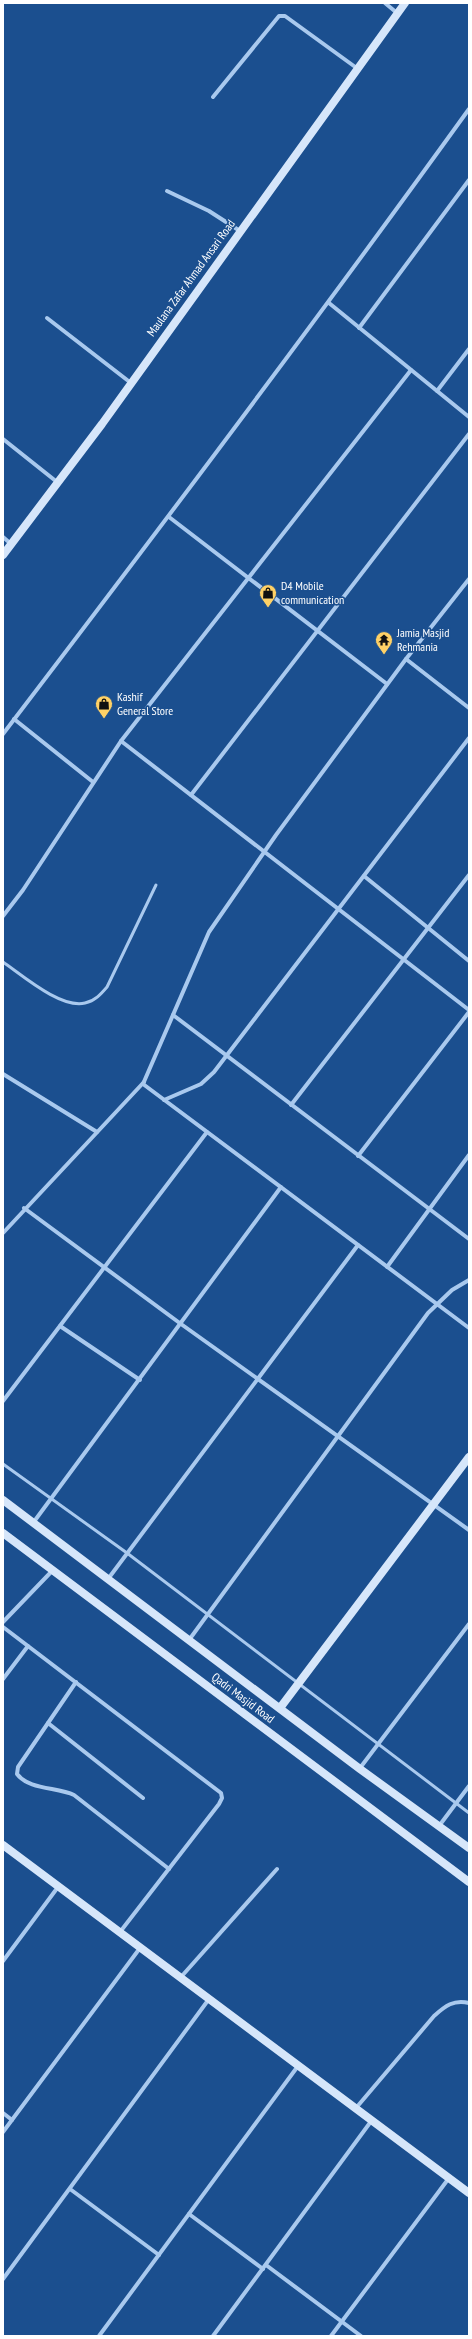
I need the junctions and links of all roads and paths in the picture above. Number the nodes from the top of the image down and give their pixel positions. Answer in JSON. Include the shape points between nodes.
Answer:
{"nodes":[{"id":1,"x":385,"y":3,"type":"edge"},
{"id":2,"x":405,"y":3,"type":"edge"},
{"id":3,"x":398,"y":14,"type":"junction"},
{"id":4,"x":358,"y":69,"type":"junction"},
{"id":5,"x":213,"y":97,"type":"dead end"},
{"id":6,"x":469,"y":109,"type":"edge"},
{"id":7,"x":469,"y":180,"type":"edge"},
{"id":8,"x":167,"y":191,"type":"dead end"},
{"id":9,"x":240,"y":231,"type":"junction"},
{"id":10,"x":329,"y":303,"type":"junction"},
{"id":11,"x":46,"y":318,"type":"dead end"},
{"id":12,"x":360,"y":328,"type":"junction"},
{"id":13,"x":469,"y":349,"type":"edge"},
{"id":14,"x":411,"y":370,"type":"junction"},
{"id":15,"x":131,"y":383,"type":"junction"},
{"id":16,"x":437,"y":391,"type":"junction"},
{"id":17,"x":469,"y":417,"type":"edge"},
{"id":18,"x":469,"y":434,"type":"edge"},
{"id":19,"x":3,"y":439,"type":"edge"},
{"id":20,"x":57,"y":482,"type":"junction"},
{"id":21,"x":170,"y":517,"type":"junction"},
{"id":22,"x":3,"y":537,"type":"edge"},
{"id":23,"x":11,"y":545,"type":"junction"},
{"id":24,"x":3,"y":555,"type":"edge"},
{"id":25,"x":248,"y":578,"type":"junction"},
{"id":26,"x":469,"y":579,"type":"edge"},
{"id":27,"x":317,"y":631,"type":"junction"},
{"id":28,"x":406,"y":659,"type":"junction"},
{"id":29,"x":387,"y":684,"type":"junction"},
{"id":30,"x":469,"y":708,"type":"edge"},
{"id":31,"x":14,"y":720,"type":"junction"},
{"id":32,"x":3,"y":734,"type":"edge"},
{"id":33,"x":469,"y":738,"type":"edge"},
{"id":34,"x":121,"y":741,"type":"junction"},
{"id":35,"x":93,"y":782,"type":"junction"},
{"id":36,"x":191,"y":795,"type":"junction"},
{"id":37,"x":264,"y":852,"type":"junction"},
{"id":38,"x":469,"y":875,"type":"edge"},
{"id":39,"x":364,"y":876,"type":"junction"},
{"id":40,"x":156,"y":885,"type":"dead end"},
{"id":41,"x":338,"y":909,"type":"junction"},
{"id":42,"x":3,"y":916,"type":"edge"},
{"id":43,"x":428,"y":928,"type":"junction"},
{"id":44,"x":404,"y":960,"type":"junction"},
{"id":45,"x":469,"y":961,"type":"edge"},
{"id":46,"x":3,"y":962,"type":"edge"},
{"id":47,"x":469,"y":1011,"type":"edge"},
{"id":48,"x":173,"y":1015,"type":"junction"},
{"id":49,"x":226,"y":1056,"type":"junction"},
{"id":50,"x":3,"y":1074,"type":"edge"},
{"id":51,"x":144,"y":1082,"type":"junction"},
{"id":52,"x":164,"y":1100,"type":"junction"},
{"id":53,"x":291,"y":1105,"type":"junction"},
{"id":54,"x":97,"y":1132,"type":"junction"},
{"id":55,"x":207,"y":1132,"type":"junction"},
{"id":56,"x":469,"y":1155,"type":"edge"},
{"id":57,"x":358,"y":1156,"type":"junction"},
{"id":58,"x":281,"y":1187,"type":"junction"},
{"id":59,"x":24,"y":1208,"type":"junction"},
{"id":60,"x":429,"y":1209,"type":"junction"},
{"id":61,"x":3,"y":1233,"type":"edge"},
{"id":62,"x":469,"y":1240,"type":"edge"},
{"id":63,"x":358,"y":1245,"type":"junction"},
{"id":64,"x":104,"y":1267,"type":"junction"},
{"id":65,"x":387,"y":1267,"type":"junction"},
{"id":66,"x":469,"y":1280,"type":"edge"},
{"id":67,"x":436,"y":1303,"type":"junction"},
{"id":68,"x":181,"y":1324,"type":"junction"},
{"id":69,"x":60,"y":1326,"type":"junction"},
{"id":70,"x":469,"y":1328,"type":"edge"},
{"id":71,"x":258,"y":1378,"type":"junction"},
{"id":72,"x":140,"y":1380,"type":"junction"},
{"id":73,"x":3,"y":1401,"type":"edge"},
{"id":74,"x":339,"y":1435,"type":"junction"},
{"id":75,"x":469,"y":1457,"type":"edge"},
{"id":76,"x":3,"y":1464,"type":"edge"},
{"id":77,"x":51,"y":1499,"type":"junction"},
{"id":78,"x":3,"y":1500,"type":"edge"},
{"id":79,"x":435,"y":1503,"type":"junction"},
{"id":80,"x":33,"y":1523,"type":"junction"},
{"id":81,"x":469,"y":1530,"type":"edge"},
{"id":82,"x":3,"y":1533,"type":"edge"},
{"id":83,"x":127,"y":1553,"type":"junction"},
{"id":84,"x":53,"y":1570,"type":"junction"},
{"id":85,"x":108,"y":1579,"type":"junction"},
{"id":86,"x":208,"y":1614,"type":"junction"},
{"id":87,"x":5,"y":1616,"type":"edge"},
{"id":88,"x":3,"y":1622,"type":"edge"},
{"id":89,"x":469,"y":1624,"type":"edge"},
{"id":90,"x":3,"y":1627,"type":"edge"},
{"id":91,"x":189,"y":1640,"type":"junction"},
{"id":92,"x":28,"y":1646,"type":"junction"},
{"id":93,"x":3,"y":1680,"type":"edge"},
{"id":94,"x":76,"y":1682,"type":"junction"},
{"id":95,"x":299,"y":1683,"type":"junction"},
{"id":96,"x":280,"y":1708,"type":"junction"},
{"id":97,"x":48,"y":1723,"type":"junction"},
{"id":98,"x":378,"y":1745,"type":"junction"},
{"id":99,"x":360,"y":1769,"type":"junction"},
{"id":100,"x":469,"y":1786,"type":"edge"},
{"id":101,"x":143,"y":1798,"type":"dead end"},
{"id":102,"x":456,"y":1803,"type":"junction"},
{"id":103,"x":469,"y":1812,"type":"edge"},
{"id":104,"x":439,"y":1826,"type":"junction"},
{"id":105,"x":3,"y":1845,"type":"edge"},
{"id":106,"x":469,"y":1848,"type":"edge"},
{"id":107,"x":169,"y":1869,"type":"junction"},
{"id":108,"x":278,"y":1869,"type":"dead end"},
{"id":109,"x":469,"y":1882,"type":"edge"},
{"id":110,"x":58,"y":1886,"type":"junction"},
{"id":111,"x":120,"y":1932,"type":"junction"},
{"id":112,"x":140,"y":1948,"type":"junction"},
{"id":113,"x":3,"y":1962,"type":"edge"},
{"id":114,"x":181,"y":1978,"type":"junction"},
{"id":115,"x":210,"y":1999,"type":"junction"},
{"id":116,"x":469,"y":2003,"type":"edge"},
{"id":117,"x":298,"y":2066,"type":"junction"},
{"id":118,"x":356,"y":2108,"type":"junction"},
{"id":119,"x":3,"y":2113,"type":"edge"},
{"id":120,"x":12,"y":2120,"type":"junction"},
{"id":121,"x":372,"y":2120,"type":"junction"},
{"id":122,"x":3,"y":2132,"type":"edge"},
{"id":123,"x":449,"y":2178,"type":"junction"},
{"id":124,"x":70,"y":2189,"type":"junction"},
{"id":125,"x":469,"y":2192,"type":"edge"},
{"id":126,"x":189,"y":2214,"type":"junction"},
{"id":127,"x":159,"y":2255,"type":"junction"},
{"id":128,"x":266,"y":2265,"type":"junction"},
{"id":129,"x":263,"y":2269,"type":"junction"},
{"id":130,"x":3,"y":2279,"type":"edge"},
{"id":131,"x":342,"y":2322,"type":"junction"},
{"id":132,"x":99,"y":2336,"type":"edge"},
{"id":133,"x":213,"y":2336,"type":"edge"},
{"id":134,"x":331,"y":2336,"type":"edge"},
{"id":135,"x":361,"y":2336,"type":"edge"}],
"edges":[{"from":1,"to":3,"type":"street"},
{"from":2,"to":3,"type":"street","name":"Maulana Zafar Ahmad Ansari Road"},
{"from":3,"to":4,"type":"street","name":"Maulana Zafar Ahmad Ansari Road"},
{"from":4,"to":5,"type":"street","via":[[285,16],[279,16]]},
{"from":4,"to":9,"type":"street","name":"Maulana Zafar Ahmad Ansari Road"},
{"from":6,"to":10,"type":"street"},
{"from":7,"to":12,"type":"street"},
{"from":8,"to":9,"type":"street","via":[[209,211]]},
{"from":9,"to":15,"type":"street","name":"Maulana Zafar Ahmad Ansari Road"},
{"from":10,"to":12,"type":"street"},
{"from":10,"to":21,"type":"street"},
{"from":11,"to":15,"type":"street"},
{"from":12,"to":14,"type":"street"},
{"from":13,"to":16,"type":"street"},
{"from":14,"to":16,"type":"street"},
{"from":14,"to":25,"type":"street"},
{"from":15,"to":20,"type":"street","name":"Maulana Zafar Ahmad Ansari Road"},
{"from":16,"to":17,"type":"street"},
{"from":18,"to":27,"type":"street"},
{"from":19,"to":20,"type":"street"},
{"from":20,"to":23,"type":"street","name":"Maulana Zafar Ahmad Ansari Road"},
{"from":21,"to":25,"type":"street"},
{"from":21,"to":31,"type":"street"},
{"from":22,"to":23,"type":"street"},
{"from":23,"to":24,"type":"street","name":"Maulana Zafar Ahmad Ansari Road"},
{"from":25,"to":27,"type":"street"},
{"from":25,"to":34,"type":"street"},
{"from":26,"to":28,"type":"street"},
{"from":27,"to":29,"type":"street"},
{"from":27,"to":36,"type":"street"},
{"from":28,"to":29,"type":"street"},
{"from":28,"to":30,"type":"street"},
{"from":29,"to":37,"type":"street"},
{"from":31,"to":32,"type":"street"},
{"from":31,"to":35,"type":"street"},
{"from":33,"to":39,"type":"street"},
{"from":34,"to":35,"type":"street"},
{"from":34,"to":36,"type":"street"},
{"from":35,"to":42,"type":"street","via":[[23,890]]},
{"from":36,"to":37,"type":"street"},
{"from":37,"to":41,"type":"street"},
{"from":37,"to":48,"type":"street","via":[[209,932]]},
{"from":38,"to":43,"type":"street"},
{"from":39,"to":41,"type":"street"},
{"from":39,"to":43,"type":"street"},
{"from":40,"to":46,"type":"lane","via":[[107,986],[97,998],[84,1003],[70,1002],[48,993]]},
{"from":41,"to":44,"type":"street"},
{"from":41,"to":49,"type":"street"},
{"from":43,"to":44,"type":"street"},
{"from":43,"to":45,"type":"street"},
{"from":44,"to":47,"type":"street"},
{"from":44,"to":53,"type":"street"},
{"from":47,"to":57,"type":"street"},
{"from":48,"to":49,"type":"street"},
{"from":48,"to":51,"type":"street"},
{"from":49,"to":52,"type":"street","via":[[201,1084]]},
{"from":49,"to":53,"type":"street"},
{"from":50,"to":54,"type":"street"},
{"from":51,"to":52,"type":"street","via":[[143,1084]]},
{"from":51,"to":54,"type":"street"},
{"from":52,"to":55,"type":"street"},
{"from":53,"to":57,"type":"street"},
{"from":54,"to":59,"type":"street"},
{"from":55,"to":58,"type":"street"},
{"from":55,"to":64,"type":"street"},
{"from":56,"to":60,"type":"street"},
{"from":57,"to":60,"type":"street"},
{"from":58,"to":63,"type":"street"},
{"from":58,"to":68,"type":"street"},
{"from":59,"to":61,"type":"street"},
{"from":59,"to":64,"type":"street"},
{"from":60,"to":62,"type":"street"},
{"from":60,"to":65,"type":"street"},
{"from":63,"to":65,"type":"street"},
{"from":63,"to":71,"type":"street"},
{"from":64,"to":68,"type":"street"},
{"from":64,"to":69,"type":"street"},
{"from":65,"to":67,"type":"street"},
{"from":66,"to":67,"type":"street"},
{"from":67,"to":70,"type":"street"},
{"from":67,"to":74,"type":"street"},
{"from":68,"to":71,"type":"street"},
{"from":68,"to":72,"type":"street"},
{"from":69,"to":72,"type":"street"},
{"from":69,"to":73,"type":"street"},
{"from":71,"to":74,"type":"street"},
{"from":71,"to":83,"type":"street"},
{"from":72,"to":77,"type":"street"},
{"from":74,"to":79,"type":"street"},
{"from":74,"to":86,"type":"street"},
{"from":75,"to":79,"type":"street"},
{"from":76,"to":77,"type":"lane"},
{"from":77,"to":80,"type":"street"},
{"from":77,"to":83,"type":"lane"},
{"from":78,"to":80,"type":"street","name":"Qadri Masjid Road"},
{"from":79,"to":81,"type":"street"},
{"from":79,"to":95,"type":"street"},
{"from":80,"to":85,"type":"street","name":"Qadri Masjid Road"},
{"from":82,"to":84,"type":"street","name":"Qadri Masjid Road"},
{"from":83,"to":85,"type":"street"},
{"from":83,"to":86,"type":"lane"},
{"from":84,"to":87,"type":"street"},
{"from":84,"to":109,"type":"street","name":"Qadri Masjid Road"},
{"from":85,"to":91,"type":"street","name":"Qadri Masjid Road"},
{"from":86,"to":91,"type":"street"},
{"from":86,"to":95,"type":"lane"},
{"from":87,"to":88,"type":"street"},
{"from":89,"to":98,"type":"street"},
{"from":90,"to":92,"type":"street"},
{"from":91,"to":96,"type":"street","name":"Qadri Masjid Road"},
{"from":92,"to":93,"type":"street"},
{"from":92,"to":94,"type":"street"},
{"from":94,"to":97,"type":"street"},
{"from":94,"to":107,"type":"street","via":[[221,1793],[219,1804]]},
{"from":95,"to":96,"type":"street"},
{"from":95,"to":98,"type":"lane"},
{"from":96,"to":99,"type":"street","name":"Qadri Masjid Road"},
{"from":97,"to":101,"type":"street"},
{"from":97,"to":107,"type":"street","via":[[18,1767],[19,1776],[42,1787],[64,1790],[74,1795]]},
{"from":98,"to":99,"type":"street"},
{"from":98,"to":102,"type":"lane"},
{"from":99,"to":104,"type":"street","name":"Qadri Masjid Road"},
{"from":100,"to":102,"type":"street"},
{"from":102,"to":103,"type":"lane"},
{"from":102,"to":104,"type":"street"},
{"from":104,"to":106,"type":"street","name":"Qadri Masjid Road"},
{"from":105,"to":110,"type":"street"},
{"from":107,"to":111,"type":"street"},
{"from":108,"to":114,"type":"street"},
{"from":110,"to":111,"type":"street"},
{"from":110,"to":113,"type":"street"},
{"from":111,"to":112,"type":"street"},
{"from":112,"to":114,"type":"street"},
{"from":112,"to":120,"type":"street"},
{"from":114,"to":115,"type":"street"},
{"from":115,"to":117,"type":"street"},
{"from":115,"to":124,"type":"street"},
{"from":116,"to":118,"type":"street","via":[[460,2001],[446,2005],[434,2016]]},
{"from":117,"to":118,"type":"street"},
{"from":117,"to":126,"type":"street"},
{"from":118,"to":121,"type":"street"},
{"from":119,"to":120,"type":"street"},
{"from":120,"to":122,"type":"street"},
{"from":121,"to":123,"type":"street"},
{"from":121,"to":128,"type":"street"},
{"from":123,"to":125,"type":"street"},
{"from":123,"to":131,"type":"street"},
{"from":124,"to":127,"type":"street"},
{"from":124,"to":130,"type":"street"},
{"from":126,"to":127,"type":"street"},
{"from":126,"to":129,"type":"street"},
{"from":127,"to":132,"type":"street"},
{"from":128,"to":129,"type":"street"},
{"from":128,"to":131,"type":"street"},
{"from":129,"to":133,"type":"street"},
{"from":131,"to":134,"type":"street"},
{"from":131,"to":135,"type":"street"}]}
